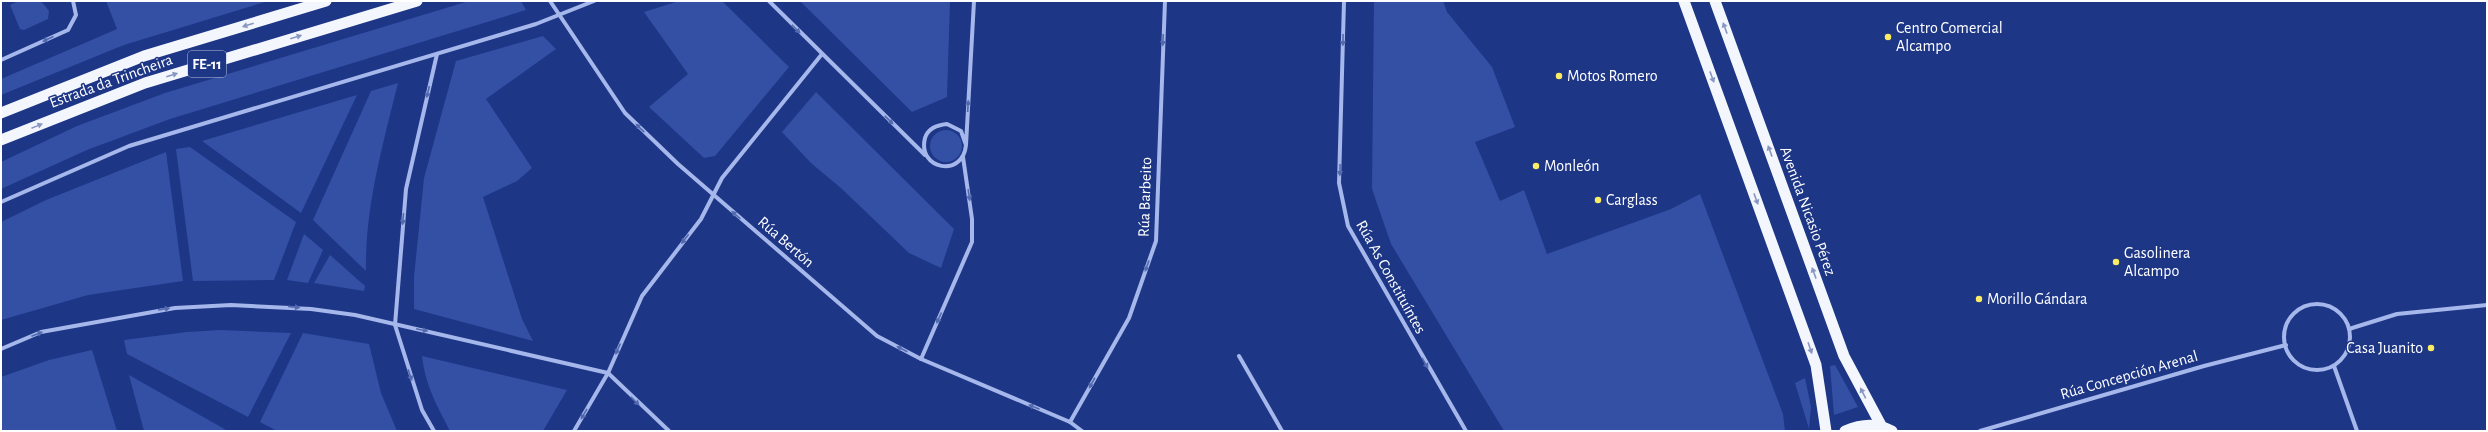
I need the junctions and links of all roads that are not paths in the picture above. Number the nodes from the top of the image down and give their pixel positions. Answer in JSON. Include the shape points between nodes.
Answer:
{"nodes":[{"id":1,"x":73,"y":1,"type":"edge"},
{"id":2,"x":326,"y":1,"type":"edge"},
{"id":3,"x":418,"y":1,"type":"edge"},
{"id":4,"x":550,"y":1,"type":"edge"},
{"id":5,"x":594,"y":1,"type":"edge"},
{"id":6,"x":769,"y":1,"type":"edge"},
{"id":7,"x":974,"y":1,"type":"edge"},
{"id":8,"x":1165,"y":1,"type":"edge"},
{"id":9,"x":1344,"y":1,"type":"edge"},
{"id":10,"x":1684,"y":1,"type":"edge"},
{"id":11,"x":1715,"y":1,"type":"edge"},
{"id":12,"x":561,"y":15,"type":"junction"},
{"id":13,"x":437,"y":54,"type":"junction"},
{"id":14,"x":822,"y":54,"type":"junction"},
{"id":15,"x":1,"y":60,"type":"edge"},
{"id":16,"x":1,"y":113,"type":"edge"},
{"id":17,"x":1,"y":140,"type":"edge"},
{"id":18,"x":966,"y":145,"type":"junction"},
{"id":19,"x":963,"y":157,"type":"junction"},
{"id":20,"x":928,"y":158,"type":"junction"},
{"id":21,"x":713,"y":194,"type":"junction"},
{"id":22,"x":1,"y":202,"type":"edge"},
{"id":23,"x":2487,"y":305,"type":"edge"},
{"id":24,"x":395,"y":325,"type":"junction"},
{"id":25,"x":2349,"y":329,"type":"junction"},
{"id":26,"x":2286,"y":345,"type":"junction"},
{"id":27,"x":1,"y":349,"type":"edge"},
{"id":28,"x":1239,"y":356,"type":"dead end"},
{"id":29,"x":921,"y":359,"type":"junction"},
{"id":30,"x":2334,"y":366,"type":"junction"},
{"id":31,"x":608,"y":373,"type":"junction"},
{"id":32,"x":1070,"y":422,"type":"junction"},
{"id":33,"x":1887,"y":429,"type":"edge"},
{"id":34,"x":434,"y":431,"type":"edge"},
{"id":35,"x":574,"y":431,"type":"edge"},
{"id":36,"x":669,"y":431,"type":"edge"},
{"id":37,"x":1082,"y":431,"type":"edge"},
{"id":38,"x":1282,"y":431,"type":"edge"},
{"id":39,"x":1466,"y":431,"type":"edge"},
{"id":40,"x":1826,"y":431,"type":"edge"},
{"id":41,"x":1845,"y":431,"type":"edge"},
{"id":42,"x":1980,"y":431,"type":"edge"},
{"id":43,"x":2357,"y":431,"type":"edge"}],
"edges":[{"from":1,"to":15,"type":"street","one_way":true,"via":[[76,15],[68,30]]},
{"from":2,"to":16,"type":"highway","name":"Estrada da Trincheira","number":"FE-11","one_way":true,"via":[[144,56]]},
{"from":17,"to":3,"type":"highway","name":"Estrada da Trincheira","number":"FE-11","one_way":true,"via":[[145,82]]},
{"from":4,"to":12,"type":"street","name":"Rúa Bertón"},
{"from":5,"to":12,"type":"street"},
{"from":6,"to":14,"type":"street","one_way":true},
{"from":18,"to":7,"type":"street","one_way":true},
{"from":8,"to":32,"type":"street","name":"Rúa Barbeito","one_way":true,"via":[[1156,241],[1129,318]]},
{"from":9,"to":39,"type":"street","name":"Rúa As Constituíntes","one_way":true,"via":[[1340,184],[1348,226]]},
{"from":10,"to":40,"type":"highway","one_way":true,"via":[[1816,365]]},
{"from":33,"to":11,"type":"highway","name":"Avenida Nicasio Pérez","one_way":true,"via":[[1844,356]]},
{"from":12,"to":13,"type":"street"},
{"from":21,"to":12,"type":"street","name":"Rúa Bertón","one_way":true,"via":[[625,113]]},
{"from":13,"to":22,"type":"street","via":[[129,146]]},
{"from":13,"to":24,"type":"street","one_way":true,"via":[[406,189]]},
{"from":14,"to":20,"type":"street","one_way":true},
{"from":14,"to":21,"type":"street","via":[[722,178]]},
{"from":18,"to":19,"type":"street"},
{"from":18,"to":20,"type":"street","via":[[965,138],[956,127],[939,125],[926,135],[924,145]]},
{"from":19,"to":20,"type":"street","via":[[947,166],[940,166]]},
{"from":19,"to":29,"type":"street","one_way":true,"via":[[972,219],[972,242]]},
{"from":29,"to":21,"type":"street","name":"Rúa Bertón","one_way":true,"via":[[877,336]]},
{"from":21,"to":31,"type":"street","one_way":true,"via":[[701,219],[642,296]]},
{"from":23,"to":25,"type":"street","via":[[2397,314]]},
{"from":27,"to":24,"type":"street","one_way":true,"via":[[41,332],[175,308],[231,305],[288,307],[355,315]]},
{"from":24,"to":31,"type":"street","one_way":true},
{"from":24,"to":34,"type":"street","one_way":true,"via":[[422,410]]},
{"from":25,"to":26,"type":"street","via":[[2340,313],[2332,308],[2323,305],[2305,306],[2291,317],[2286,326]]},
{"from":25,"to":30,"type":"street","via":[[2350,340],[2347,350]]},
{"from":26,"to":30,"type":"street","via":[[2290,354],[2304,367],[2323,369]]},
{"from":26,"to":42,"type":"street","name":"Rúa Concepción Arenal"},
{"from":28,"to":38,"type":"street"},
{"from":32,"to":29,"type":"street","name":"Rúa Bertón","one_way":true},
{"from":30,"to":43,"type":"street"},
{"from":31,"to":35,"type":"street","one_way":true},
{"from":31,"to":36,"type":"street","one_way":true},
{"from":32,"to":37,"type":"street","name":"Rúa Bertón"},
{"from":33,"to":41,"type":"highway","via":[[1870,424]]}]}
